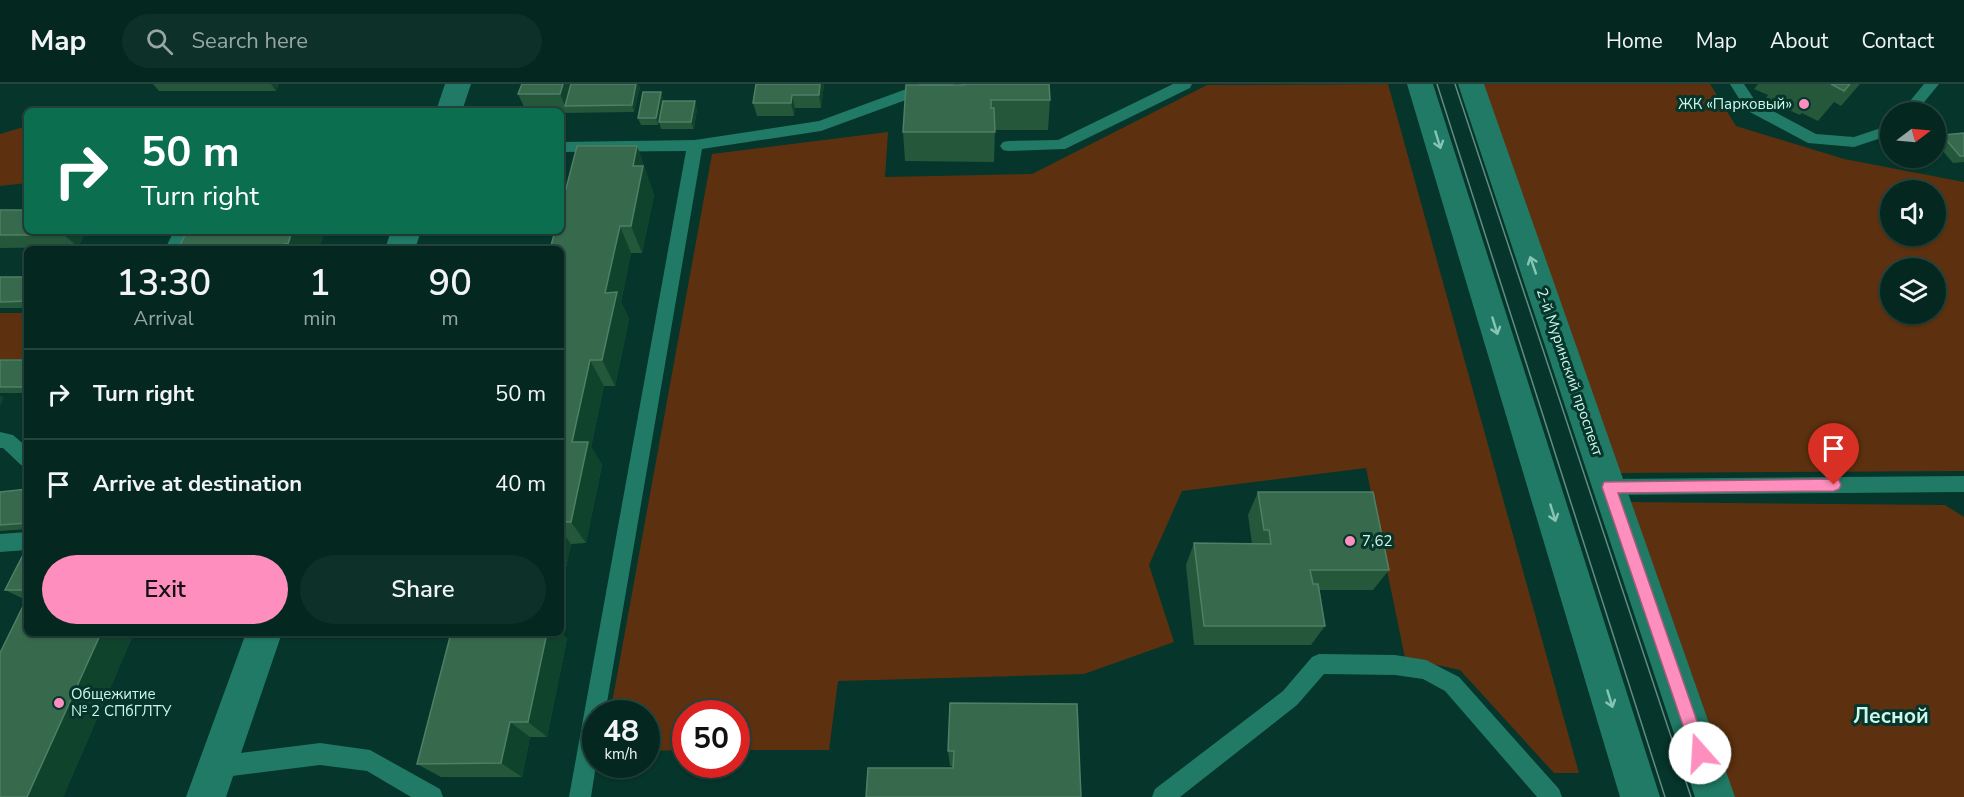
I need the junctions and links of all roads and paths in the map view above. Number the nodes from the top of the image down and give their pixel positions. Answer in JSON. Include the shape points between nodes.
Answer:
{"nodes":[{"id":1,"x":458,"y":84,"type":"edge"},
{"id":2,"x":947,"y":84,"type":"edge"},
{"id":3,"x":1185,"y":84,"type":"edge"},
{"id":4,"x":1420,"y":84,"type":"edge"},
{"id":5,"x":1471,"y":84,"type":"edge"},
{"id":6,"x":1737,"y":84,"type":"edge"},
{"id":7,"x":1932,"y":84,"type":"edge"},
{"id":8,"x":901,"y":90,"type":"edge"},
{"id":9,"x":1917,"y":102,"type":"edge"},
{"id":10,"x":450,"y":108,"type":"edge"},
{"id":11,"x":1880,"y":133,"type":"edge"},
{"id":12,"x":695,"y":145,"type":"junction"},
{"id":13,"x":1008,"y":146,"type":"dead end"},
{"id":14,"x":564,"y":147,"type":"edge"},
{"id":15,"x":0,"y":440,"type":"edge"},
{"id":16,"x":24,"y":456,"type":"edge"},
{"id":17,"x":1964,"y":484,"type":"edge"},
{"id":18,"x":1609,"y":487,"type":"junction"},
{"id":19,"x":24,"y":541,"type":"edge"},
{"id":20,"x":0,"y":543,"type":"edge"},
{"id":21,"x":263,"y":636,"type":"edge"},
{"id":22,"x":211,"y":782,"type":"edge"},
{"id":23,"x":432,"y":797,"type":"edge"},
{"id":24,"x":580,"y":797,"type":"edge"},
{"id":25,"x":1163,"y":797,"type":"edge"},
{"id":26,"x":1551,"y":797,"type":"edge"},
{"id":27,"x":1640,"y":797,"type":"edge"},
{"id":28,"x":1715,"y":797,"type":"edge"}],
"edges":[{"from":1,"to":10,"type":"main road"},
{"from":2,"to":8,"type":"lane"},
{"from":3,"to":13,"type":"lane","via":[[1060,145]]},
{"from":4,"to":27,"type":"main road","one_way":true},
{"from":18,"to":5,"type":"main road","name":"2-й Муринский проспект","one_way":true},
{"from":6,"to":11,"type":"lane","via":[[1751,106],[1813,140],[1854,142]]},
{"from":7,"to":9,"type":"lane"},
{"from":8,"to":12,"type":"lane","via":[[821,126]]},
{"from":12,"to":14,"type":"lane"},
{"from":12,"to":24,"type":"lane"},
{"from":15,"to":16,"type":"lane","via":[[7,440]]},
{"from":17,"to":18,"type":"lane"},
{"from":18,"to":28,"type":"main road","name":"2-й Муринский проспект"},
{"from":19,"to":20,"type":"lane"},
{"from":21,"to":22,"type":"main road"},
{"from":22,"to":23,"type":"lane","via":[[320,754],[369,762]]},
{"from":25,"to":26,"type":"lane","via":[[1290,698],[1319,664],[1325,664],[1395,665],[1426,670],[1452,684]]}]}
